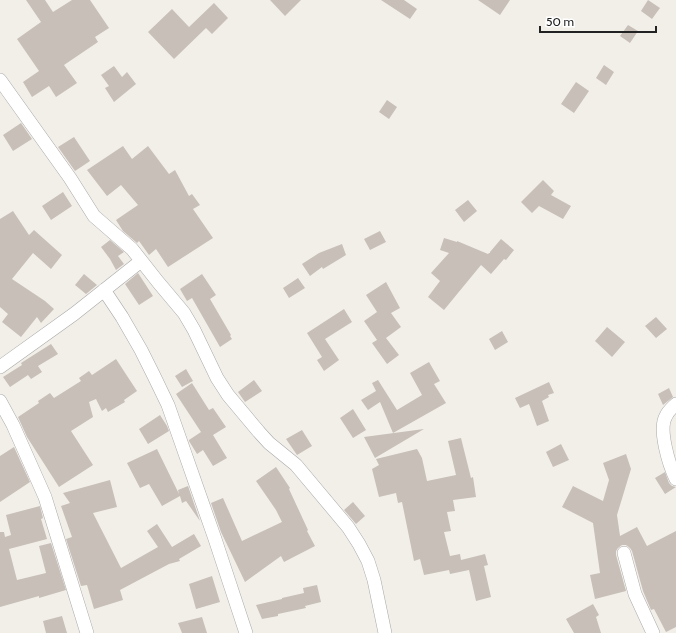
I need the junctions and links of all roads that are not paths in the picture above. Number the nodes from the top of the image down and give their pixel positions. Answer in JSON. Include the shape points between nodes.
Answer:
{"nodes":[{"id":1,"x":0,"y":80,"type":"edge"},
{"id":2,"x":141,"y":261,"type":"junction"},
{"id":3,"x":104,"y":290,"type":"junction"},
{"id":4,"x":0,"y":367,"type":"edge"},
{"id":5,"x":0,"y":401,"type":"edge"},
{"id":6,"x":676,"y":404,"type":"edge"},
{"id":7,"x":676,"y":479,"type":"edge"},
{"id":8,"x":624,"y":553,"type":"dead end"},
{"id":9,"x":87,"y":633,"type":"edge"},
{"id":10,"x":246,"y":633,"type":"edge"},
{"id":11,"x":385,"y":633,"type":"edge"},
{"id":12,"x":653,"y":633,"type":"edge"}],
"edges":[{"from":1,"to":2,"type":"street","via":[[94,216],[132,249]]},
{"from":2,"to":3,"type":"street"},
{"from":2,"to":11,"type":"street","via":[[184,313],[228,396],[269,443],[296,465],[348,527],[368,561]]},
{"from":3,"to":4,"type":"street"},
{"from":3,"to":10,"type":"street","via":[[141,350],[168,404]]},
{"from":5,"to":9,"type":"street","via":[[45,497]]},
{"from":6,"to":7,"type":"street","via":[[666,416],[663,425],[664,444]]},
{"from":8,"to":12,"type":"street","via":[[635,594]]}]}
